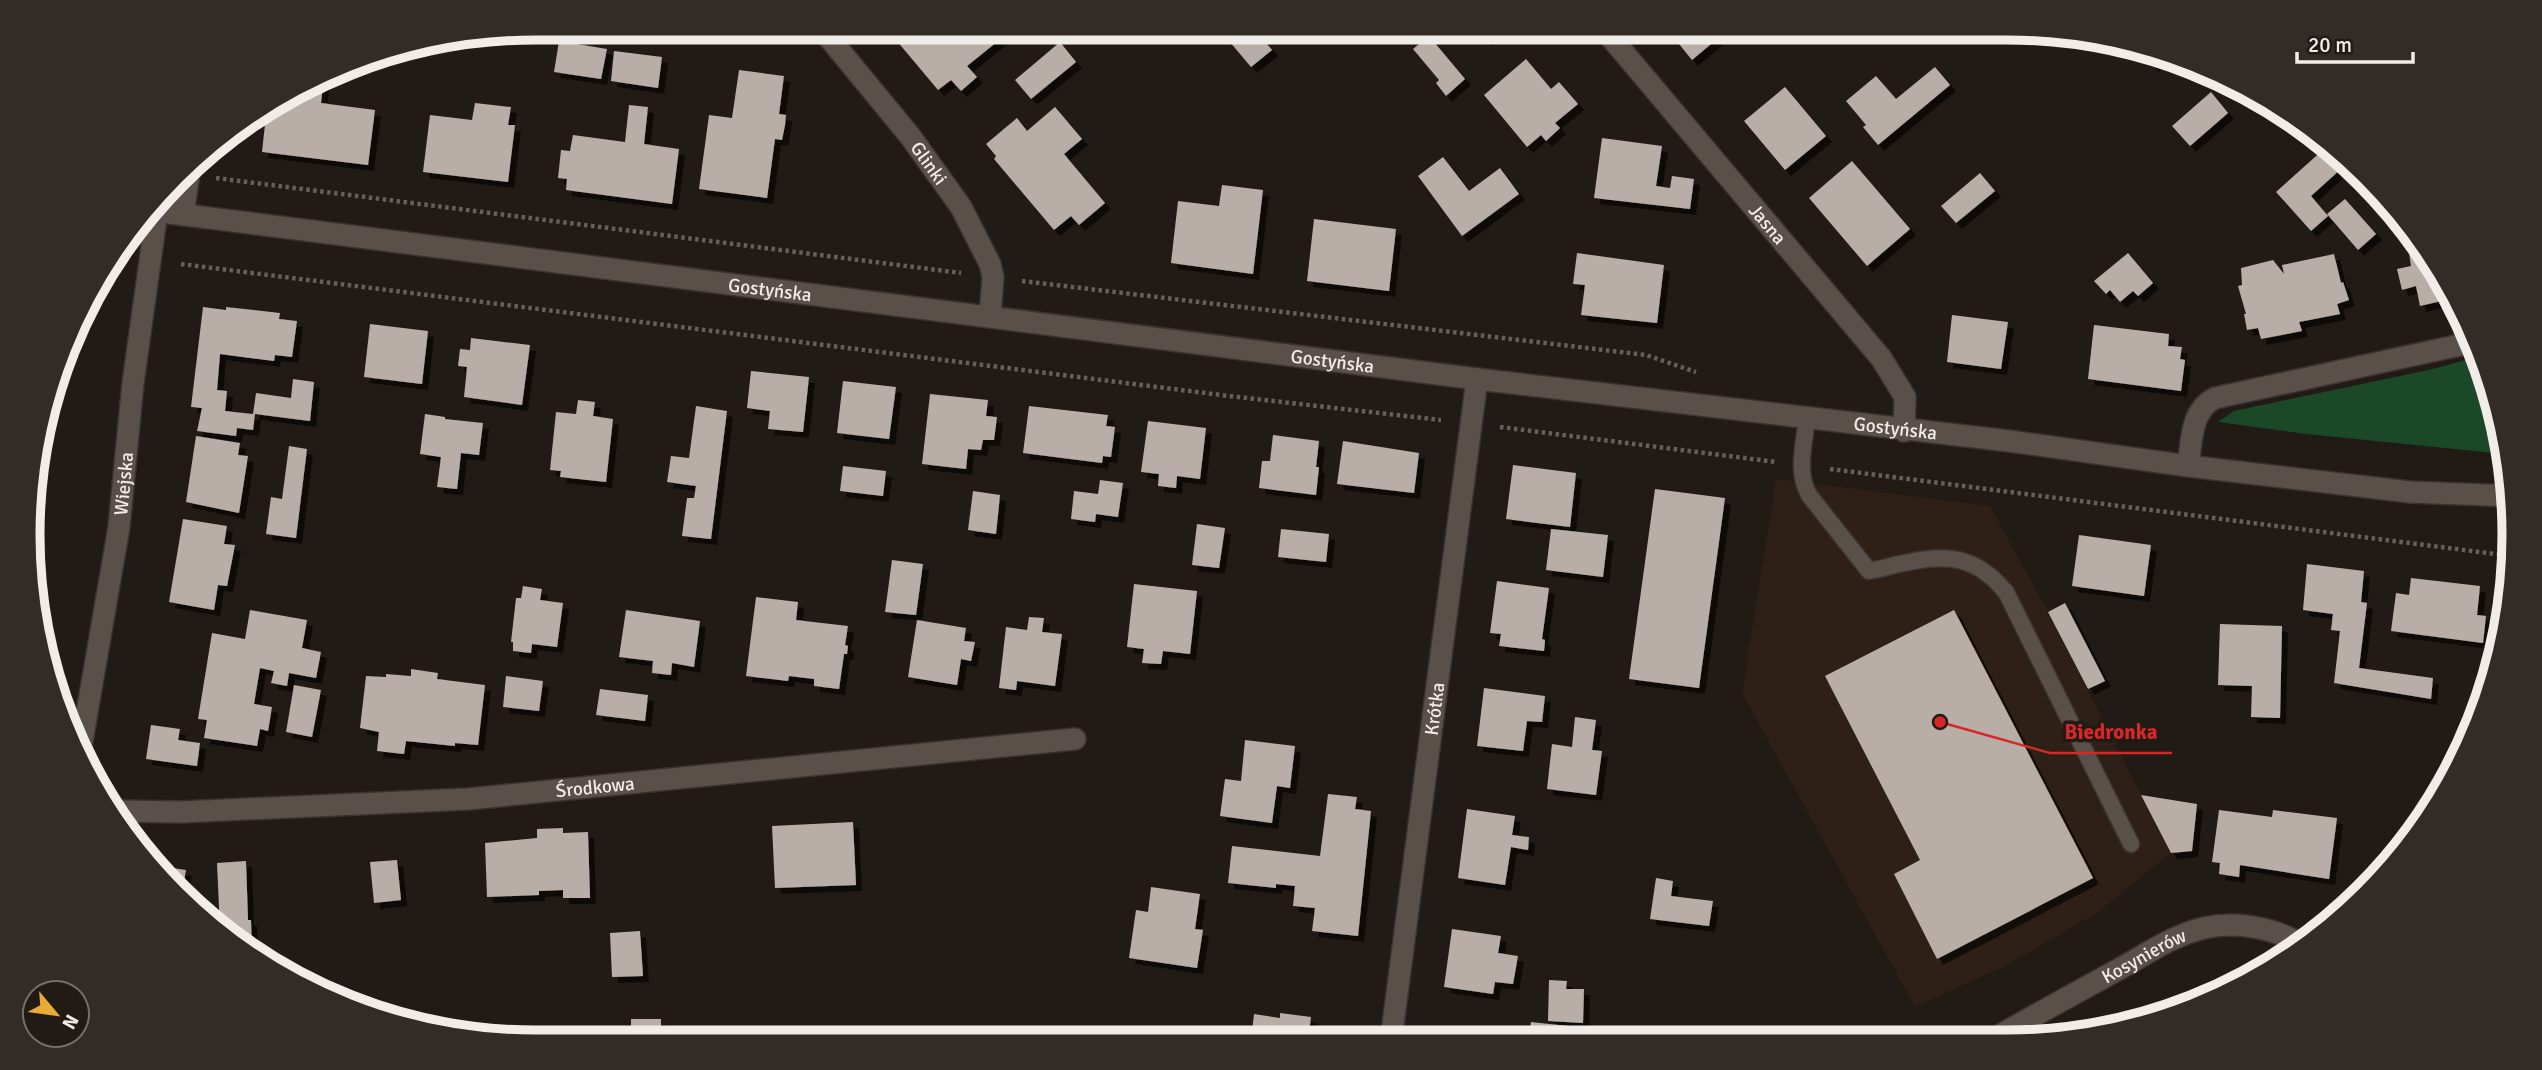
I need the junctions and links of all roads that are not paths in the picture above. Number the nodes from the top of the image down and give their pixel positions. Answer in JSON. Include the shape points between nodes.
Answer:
{"nodes":[{"id":1,"x":831,"y":40,"type":"edge"},
{"id":2,"x":1613,"y":40,"type":"edge"},
{"id":3,"x":188,"y":182,"type":"edge"},
{"id":4,"x":161,"y":212,"type":"edge"},
{"id":5,"x":183,"y":215,"type":"junction"},
{"id":6,"x":155,"y":219,"type":"edge"},
{"id":7,"x":990,"y":317,"type":"junction"},
{"id":8,"x":2463,"y":344,"type":"edge"},
{"id":9,"x":1477,"y":379,"type":"junction"},
{"id":10,"x":1807,"y":419,"type":"junction"},
{"id":11,"x":1904,"y":431,"type":"junction"},
{"id":12,"x":2188,"y":466,"type":"junction"},
{"id":13,"x":2500,"y":496,"type":"edge"},
{"id":14,"x":83,"y":736,"type":"edge"},
{"id":15,"x":1075,"y":739,"type":"dead end"},
{"id":16,"x":125,"y":811,"type":"edge"},
{"id":17,"x":2131,"y":844,"type":"dead end"},
{"id":18,"x":2291,"y":940,"type":"edge"},
{"id":19,"x":1392,"y":1030,"type":"edge"},
{"id":20,"x":2010,"y":1030,"type":"edge"}],
"edges":[{"from":1,"to":7,"type":"street","name":"Glinki","via":[[946,182],[975,230],[993,278]]},
{"from":2,"to":11,"type":"street","name":"Jasna","via":[[1881,358],[1905,397]]},
{"from":3,"to":5,"type":"street"},
{"from":4,"to":5,"type":"street","name":"Gostyńska"},
{"from":5,"to":7,"type":"street","name":"Gostyńska"},
{"from":6,"to":14,"type":"street","name":"Wiejska","via":[[119,527]]},
{"from":7,"to":9,"type":"street","name":"Gostyńska"},
{"from":8,"to":12,"type":"street","via":[[2215,398],[2196,419]]},
{"from":9,"to":10,"type":"street","name":"Gostyńska"},
{"from":9,"to":19,"type":"street","name":"Krótka"},
{"from":10,"to":11,"type":"street","name":"Gostyńska"},
{"from":10,"to":17,"type":"lane","via":[[1803,484],[1870,571],[1935,557],[1966,561],[2006,592]]},
{"from":11,"to":12,"type":"street","name":"Gostyńska"},
{"from":12,"to":13,"type":"street","name":"Gostyńska","via":[[2410,492]]},
{"from":15,"to":16,"type":"street","name":"Środkowa","via":[[468,799]]},
{"from":18,"to":20,"type":"street","name":"Kosynierów","via":[[2250,926],[2204,928],[2161,946]]}]}
